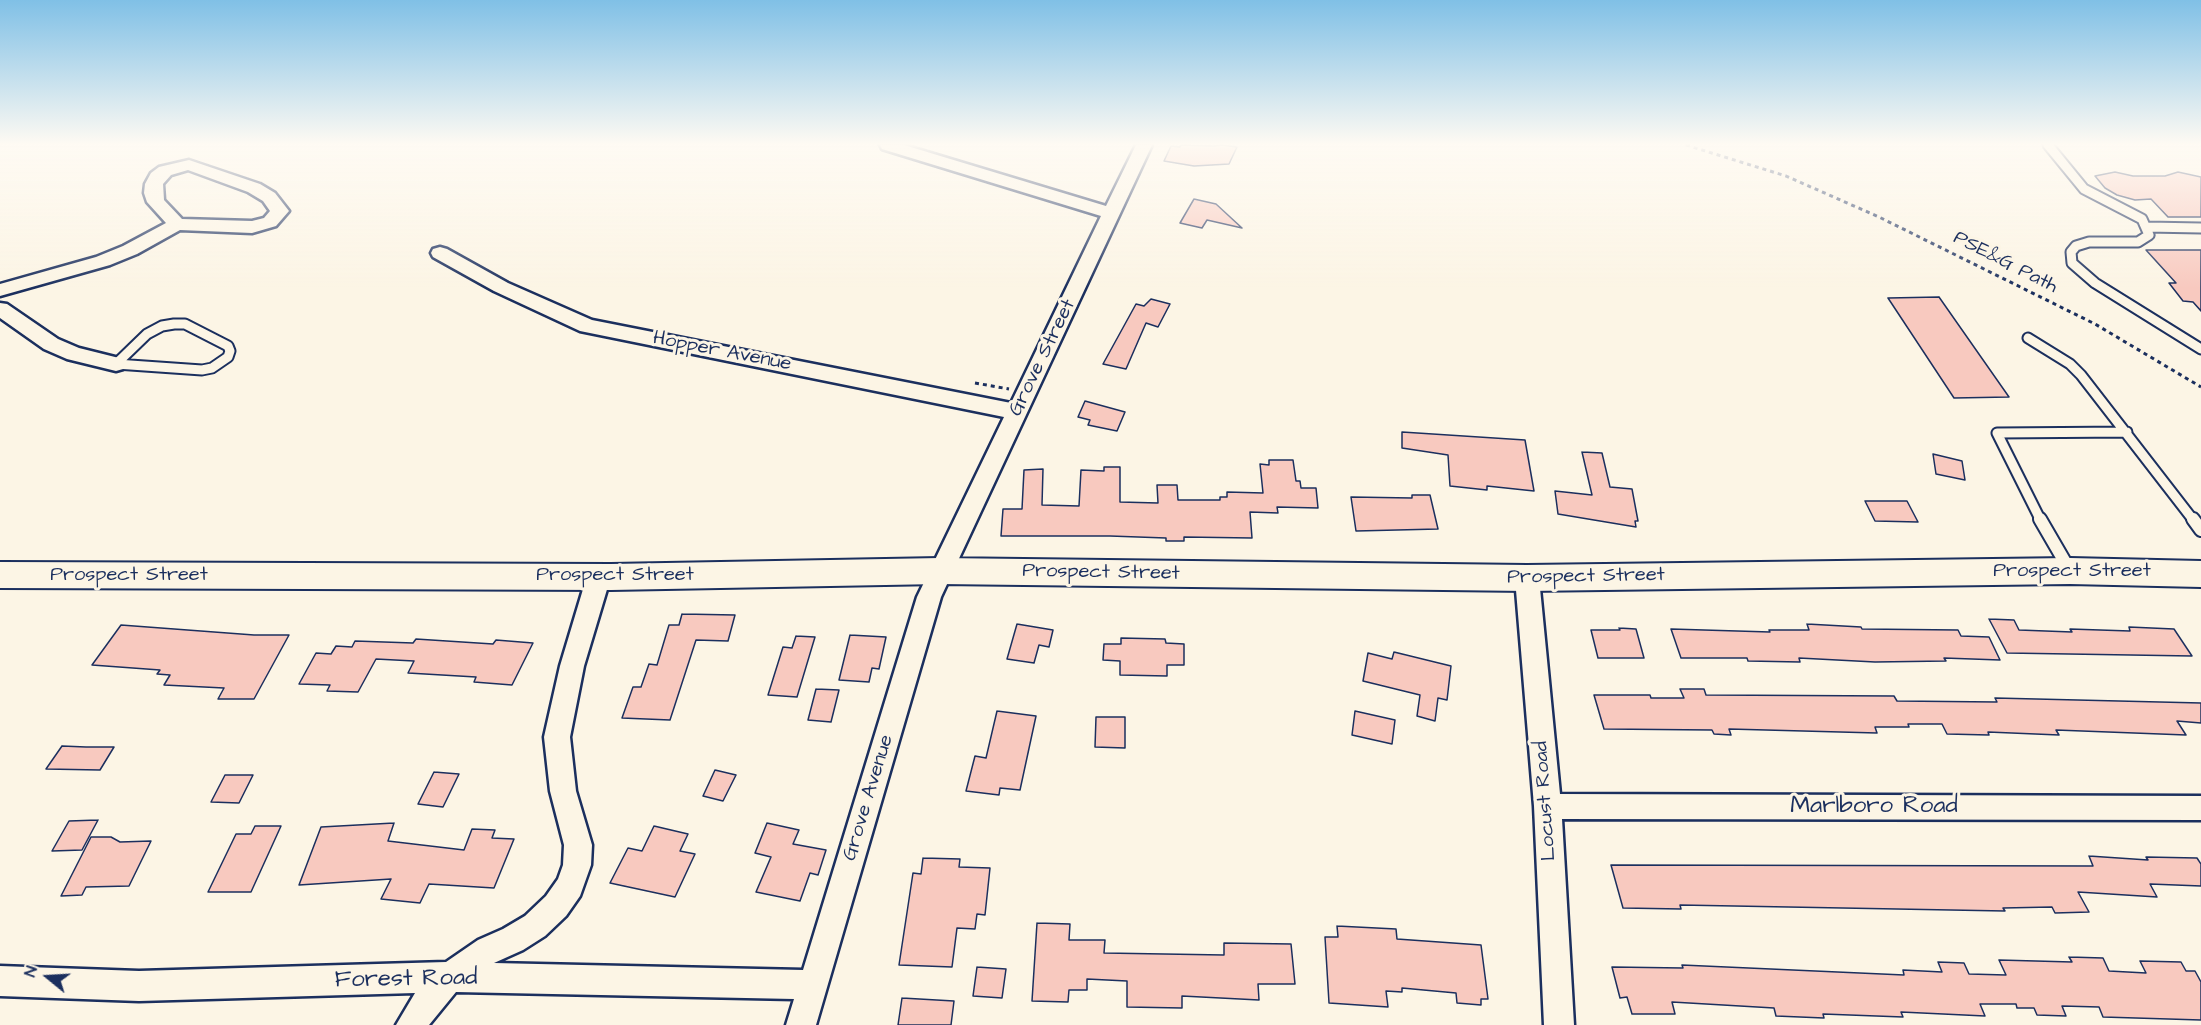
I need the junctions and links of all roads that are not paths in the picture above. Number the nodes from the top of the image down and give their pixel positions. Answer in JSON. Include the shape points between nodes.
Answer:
{"nodes":[{"id":1,"x":153,"y":193,"type":"edge"},
{"id":2,"x":263,"y":193,"type":"edge"},
{"id":3,"x":1043,"y":193,"type":"edge"},
{"id":4,"x":1122,"y":193,"type":"edge"},
{"id":5,"x":2091,"y":193,"type":"edge"},
{"id":6,"x":1112,"y":214,"type":"junction"},
{"id":7,"x":177,"y":224,"type":"junction"},
{"id":8,"x":2146,"y":227,"type":"junction"},
{"id":9,"x":2201,"y":228,"type":"edge"},
{"id":10,"x":440,"y":253,"type":"dead end"},
{"id":11,"x":0,"y":290,"type":"edge"},
{"id":12,"x":0,"y":309,"type":"edge"},
{"id":13,"x":2028,"y":338,"type":"dead end"},
{"id":14,"x":2201,"y":349,"type":"edge"},
{"id":15,"x":116,"y":364,"type":"junction"},
{"id":16,"x":1017,"y":412,"type":"junction"},
{"id":17,"x":2127,"y":432,"type":"junction"},
{"id":18,"x":2201,"y":530,"type":"edge"},
{"id":19,"x":940,"y":571,"type":"junction"},
{"id":20,"x":2070,"y":571,"type":"junction"},
{"id":21,"x":2201,"y":574,"type":"edge"},
{"id":22,"x":0,"y":575,"type":"edge"},
{"id":23,"x":599,"y":576,"type":"junction"},
{"id":24,"x":1527,"y":578,"type":"junction"},
{"id":25,"x":1548,"y":806,"type":"junction"},
{"id":26,"x":2201,"y":808,"type":"edge"},
{"id":27,"x":450,"y":977,"type":"junction"},
{"id":28,"x":0,"y":981,"type":"edge"},
{"id":29,"x":813,"y":985,"type":"junction"},
{"id":30,"x":411,"y":1025,"type":"edge"},
{"id":31,"x":801,"y":1025,"type":"edge"},
{"id":32,"x":1559,"y":1025,"type":"edge"}],
"edges":[{"from":1,"to":7,"type":"street","via":[[156,202]]},
{"from":2,"to":7,"type":"street","via":[[280,211],[270,222],[252,227]]},
{"from":3,"to":6,"type":"street"},
{"from":4,"to":6,"type":"street","name":"Grove Street"},
{"from":5,"to":8,"type":"lane","via":[[2142,219]]},
{"from":6,"to":16,"type":"street","name":"Grove Street"},
{"from":7,"to":11,"type":"street","via":[[103,261]]},
{"from":8,"to":9,"type":"lane"},
{"from":8,"to":14,"type":"lane","via":[[2149,235],[2138,242],[2088,242],[2076,246],[2071,252],[2072,263],[2095,283]]},
{"from":10,"to":16,"type":"street","name":"Hopper Avenue","via":[[501,287],[587,326]]},
{"from":12,"to":15,"type":"street","via":[[51,344]]},
{"from":13,"to":17,"type":"lane","via":[[2070,364]]},
{"from":15,"to":15,"type":"lane","via":[[202,370],[222,363],[230,351],[228,346],[185,324],[174,324],[147,334]]},
{"from":16,"to":19,"type":"street","name":"Grove Street"},
{"from":17,"to":18,"type":"lane"},
{"from":17,"to":20,"type":"lane","via":[[1997,433],[2031,504]]},
{"from":19,"to":23,"type":"main road","name":"Prospect Street"},
{"from":19,"to":24,"type":"main road","name":"Prospect Street"},
{"from":19,"to":29,"type":"street","name":"Grove Avenue"},
{"from":20,"to":21,"type":"main road","name":"Prospect Street"},
{"from":20,"to":24,"type":"main road","name":"Prospect Street"},
{"from":22,"to":23,"type":"main road","name":"Prospect Street"},
{"from":23,"to":27,"type":"street","via":[[572,666],[557,737],[563,791],[578,845],[570,886],[536,926],[488,950]]},
{"from":24,"to":25,"type":"street","name":"Locust Road"},
{"from":25,"to":26,"type":"street","name":"Marlboro Road"},
{"from":25,"to":32,"type":"street","name":"Locust Road"},
{"from":27,"to":28,"type":"street","name":"Forest Road","via":[[139,986]]},
{"from":27,"to":29,"type":"street","name":"Forest Road"},
{"from":27,"to":30,"type":"street"},
{"from":29,"to":31,"type":"street","name":"Grove Avenue"}]}
